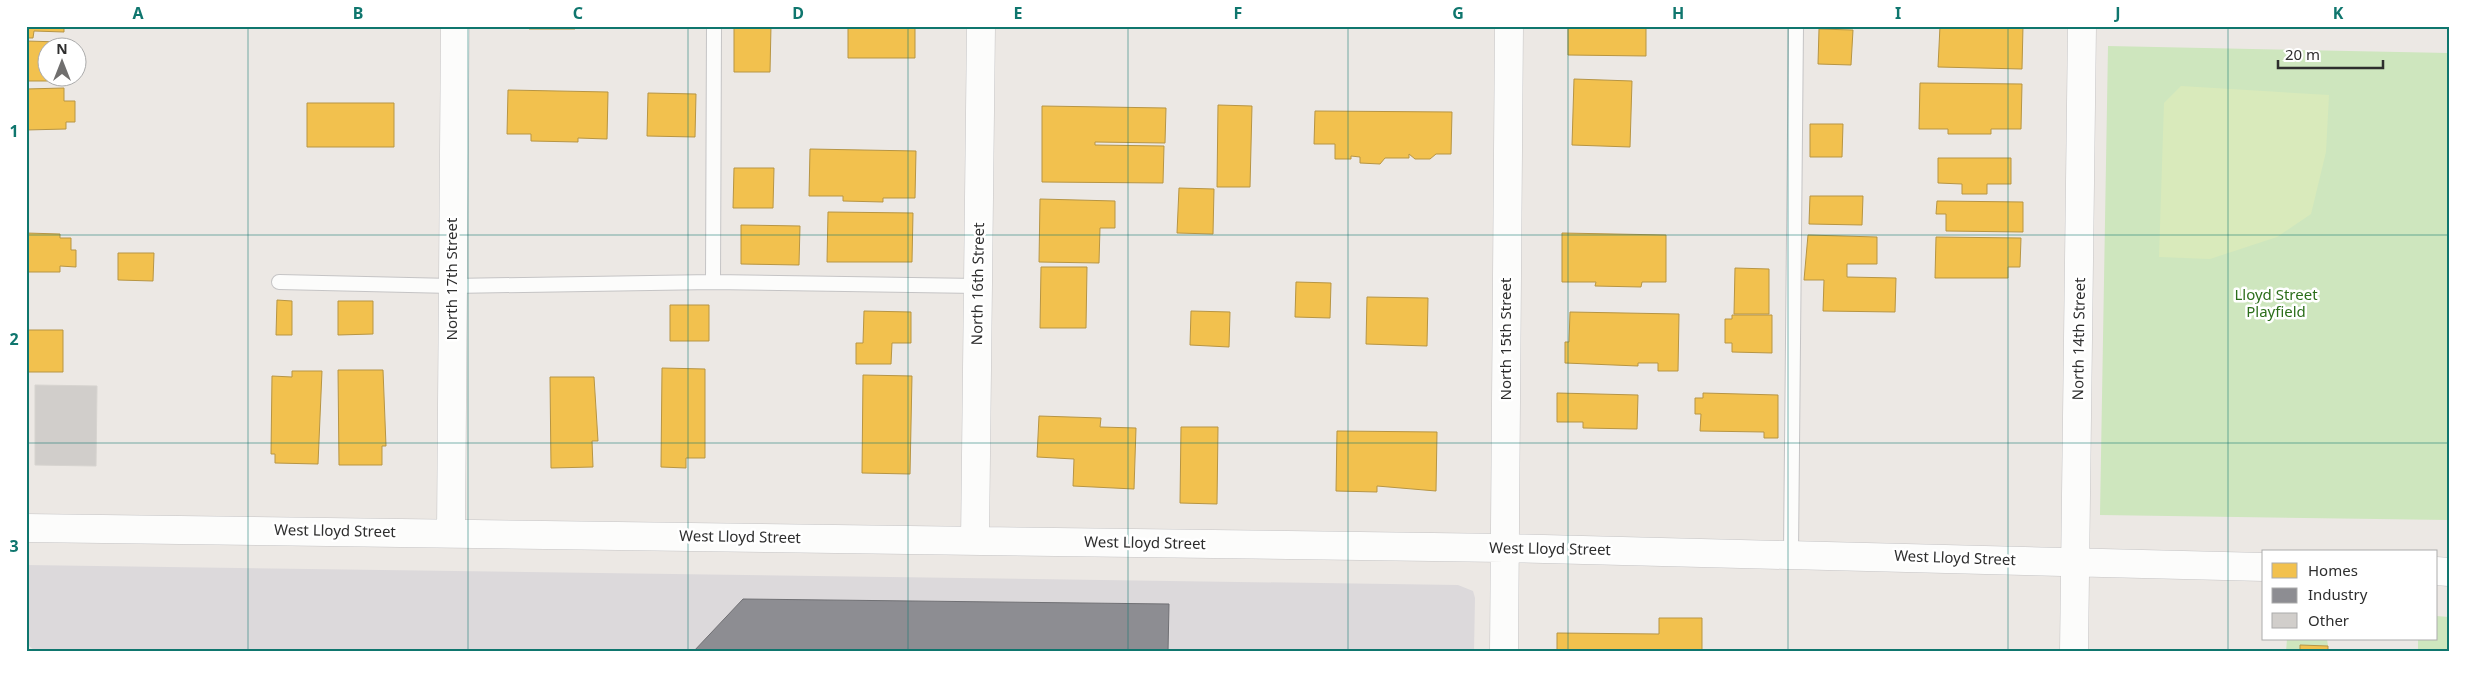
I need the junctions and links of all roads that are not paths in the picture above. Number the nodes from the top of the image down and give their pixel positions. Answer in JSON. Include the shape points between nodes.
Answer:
{"nodes":[{"id":1,"x":455,"y":26,"type":"edge"},
{"id":2,"x":714,"y":26,"type":"edge"},
{"id":3,"x":981,"y":26,"type":"edge"},
{"id":4,"x":1509,"y":26,"type":"edge"},
{"id":5,"x":1796,"y":26,"type":"edge"},
{"id":6,"x":2082,"y":26,"type":"edge"},
{"id":7,"x":279,"y":282,"type":"dead end"},
{"id":8,"x":713,"y":282,"type":"junction"},
{"id":9,"x":452,"y":286,"type":"junction"},
{"id":10,"x":978,"y":286,"type":"junction"},
{"id":11,"x":26,"y":528,"type":"edge"},
{"id":12,"x":451,"y":532,"type":"junction"},
{"id":13,"x":975,"y":541,"type":"junction"},
{"id":14,"x":1504,"y":548,"type":"junction"},
{"id":15,"x":1791,"y":553,"type":"junction"},
{"id":16,"x":2076,"y":562,"type":"junction"},
{"id":17,"x":2262,"y":567,"type":"edge"},
{"id":18,"x":1504,"y":652,"type":"edge"},
{"id":19,"x":2074,"y":652,"type":"edge"}],
"edges":[{"from":1,"to":9,"type":"street","name":"North 17th Street"},
{"from":2,"to":8,"type":"lane"},
{"from":3,"to":10,"type":"street","name":"North 16th Street"},
{"from":4,"to":14,"type":"street","name":"North 15th Street"},
{"from":5,"to":15,"type":"lane"},
{"from":6,"to":16,"type":"street","name":"North 14th Street"},
{"from":7,"to":9,"type":"lane"},
{"from":8,"to":9,"type":"lane"},
{"from":8,"to":10,"type":"lane"},
{"from":9,"to":12,"type":"street","name":"North 17th Street"},
{"from":10,"to":13,"type":"street","name":"North 16th Street"},
{"from":11,"to":12,"type":"street","name":"West Lloyd Street"},
{"from":12,"to":13,"type":"street","name":"West Lloyd Street"},
{"from":13,"to":14,"type":"street","name":"West Lloyd Street"},
{"from":14,"to":15,"type":"street","name":"West Lloyd Street"},
{"from":14,"to":18,"type":"street","name":"North 15th Street"},
{"from":15,"to":16,"type":"street","name":"West Lloyd Street"},
{"from":16,"to":17,"type":"street","name":"West Lloyd Street"},
{"from":16,"to":19,"type":"street","name":"North 14th Street"}]}
